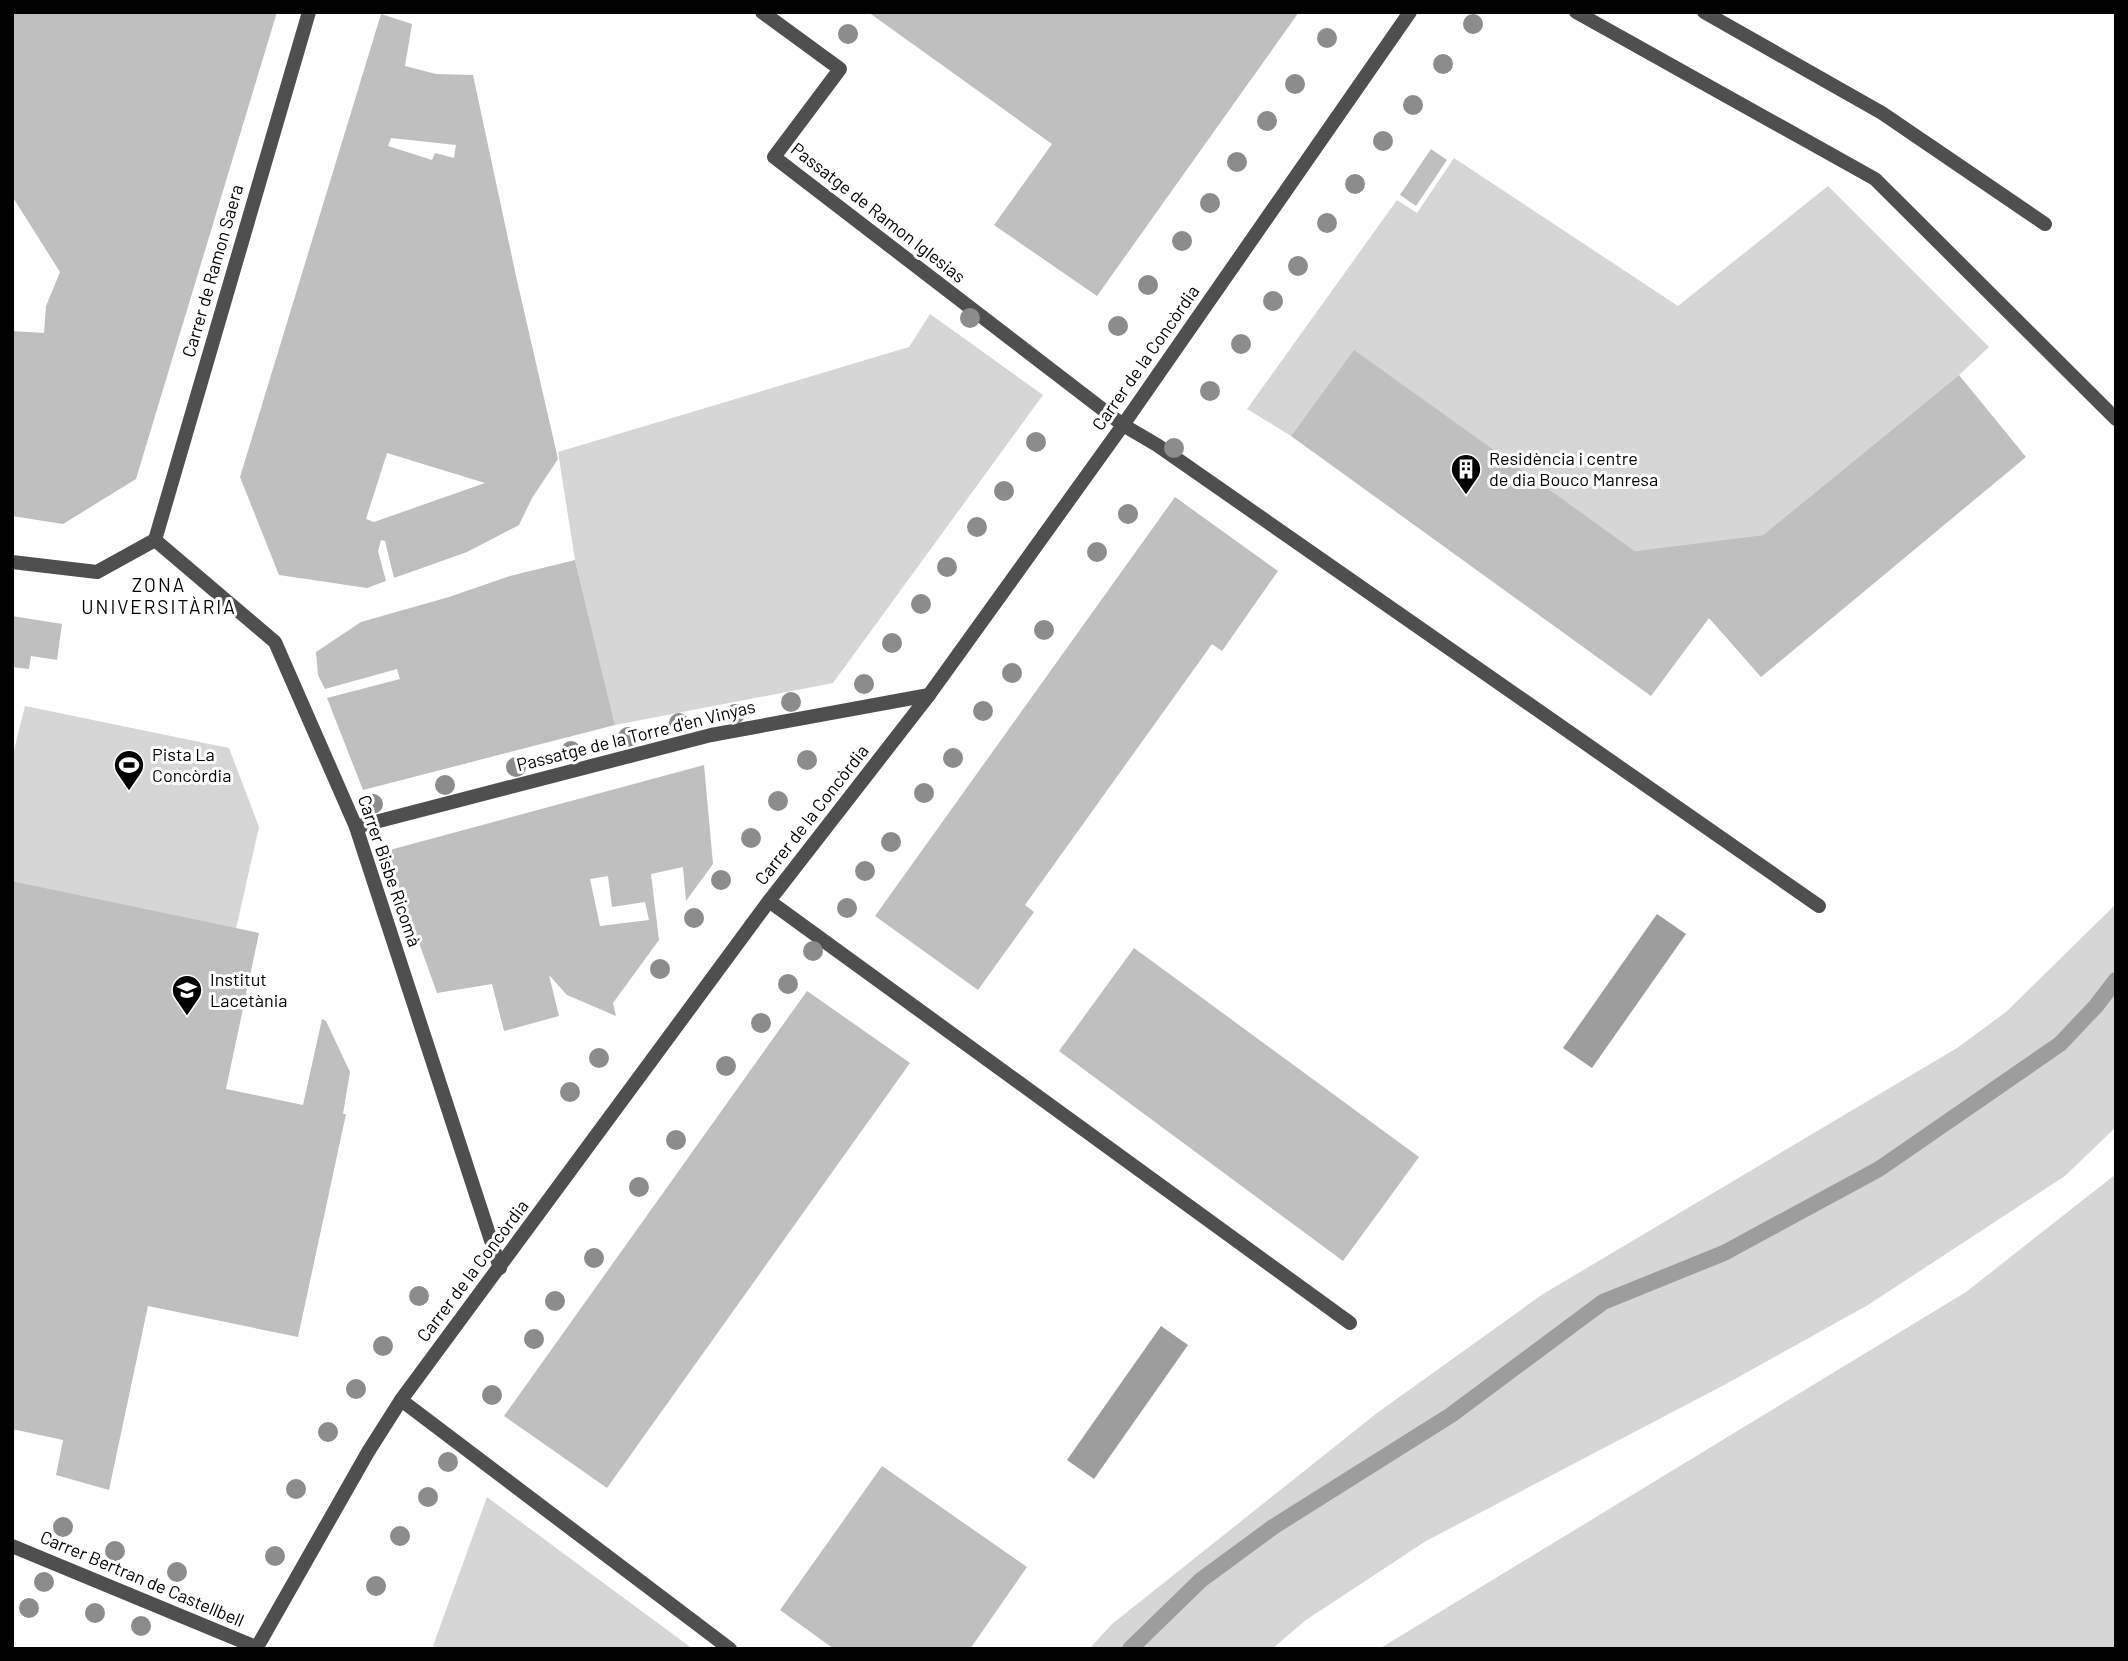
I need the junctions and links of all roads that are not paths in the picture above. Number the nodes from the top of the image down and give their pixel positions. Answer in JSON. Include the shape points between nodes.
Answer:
{"nodes":[{"id":1,"x":309,"y":12,"type":"edge"},
{"id":2,"x":762,"y":12,"type":"edge"},
{"id":3,"x":1410,"y":12,"type":"edge"},
{"id":4,"x":1576,"y":12,"type":"edge"},
{"id":5,"x":1704,"y":12,"type":"edge"},
{"id":6,"x":2045,"y":224,"type":"dead end"},
{"id":7,"x":2116,"y":419,"type":"edge"},
{"id":8,"x":1123,"y":425,"type":"junction"},
{"id":9,"x":155,"y":540,"type":"junction"},
{"id":10,"x":12,"y":562,"type":"edge"},
{"id":11,"x":929,"y":695,"type":"junction"},
{"id":12,"x":356,"y":827,"type":"junction"},
{"id":13,"x":769,"y":901,"type":"junction"},
{"id":14,"x":1819,"y":906,"type":"dead end"},
{"id":15,"x":500,"y":1268,"type":"junction"},
{"id":16,"x":1350,"y":1323,"type":"dead end"},
{"id":17,"x":401,"y":1400,"type":"junction"},
{"id":18,"x":12,"y":1546,"type":"edge"},
{"id":19,"x":256,"y":1648,"type":"edge"},
{"id":20,"x":730,"y":1649,"type":"edge"}],
"edges":[{"from":1,"to":9,"type":"street","name":"Carrer de Ramon Saera"},
{"from":2,"to":8,"type":"street","name":"Passatge de Ramon Iglesias","via":[[840,69],[774,157]]},
{"from":3,"to":8,"type":"street","name":"Carrer de la Concòrdia"},
{"from":4,"to":7,"type":"street","via":[[1875,179]]},
{"from":5,"to":6,"type":"street","via":[[1882,113]]},
{"from":8,"to":11,"type":"street","name":"Carrer de la Concòrdia"},
{"from":8,"to":14,"type":"street"},
{"from":9,"to":10,"type":"street","via":[[97,572]]},
{"from":9,"to":12,"type":"street","name":"Carrer Bisbe Ricomà","via":[[275,642]]},
{"from":11,"to":12,"type":"street","name":"Passatge de la Torre d'en Vinyas","via":[[711,734]]},
{"from":11,"to":13,"type":"street","name":"Carrer de la Concòrdia"},
{"from":12,"to":15,"type":"street","name":"Carrer Bisbe Ricomà"},
{"from":13,"to":15,"type":"street","name":"Carrer de la Concòrdia"},
{"from":13,"to":16,"type":"street"},
{"from":15,"to":17,"type":"street","name":"Carrer de la Concòrdia"},
{"from":17,"to":19,"type":"street","name":"Carrer de la Concòrdia"},
{"from":17,"to":20,"type":"street"},
{"from":18,"to":19,"type":"street","name":"Carrer Bertran de Castellbell"}]}
